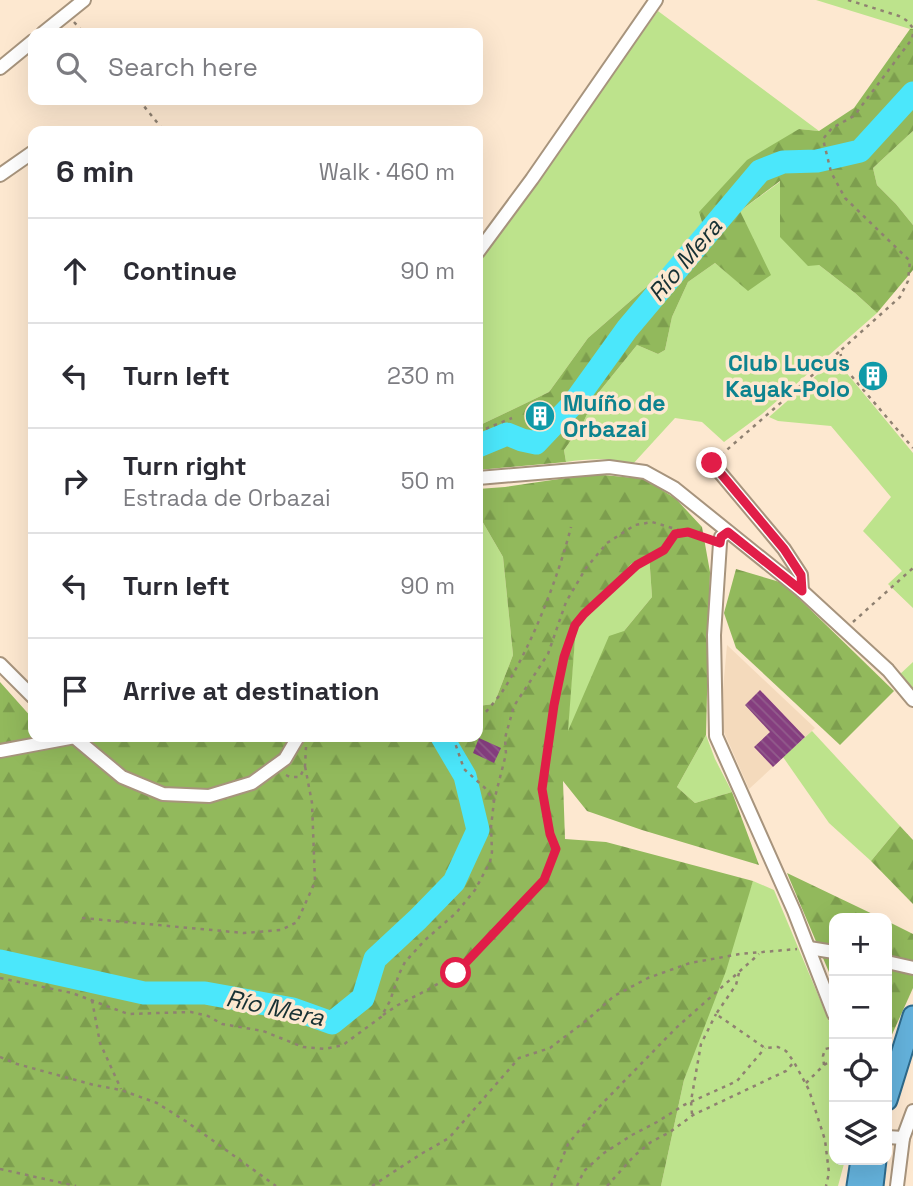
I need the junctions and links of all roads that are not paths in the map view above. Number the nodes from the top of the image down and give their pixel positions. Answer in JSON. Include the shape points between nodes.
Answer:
{"nodes":[{"id":1,"x":84,"y":0,"type":"edge"},
{"id":2,"x":656,"y":0,"type":"edge"},
{"id":3,"x":49,"y":28,"type":"edge"},
{"id":4,"x":28,"y":45,"type":"edge"},
{"id":5,"x":0,"y":68,"type":"edge"},
{"id":6,"x":28,"y":155,"type":"edge"},
{"id":7,"x":0,"y":175,"type":"edge"},
{"id":8,"x":483,"y":245,"type":"edge"},
{"id":9,"x":712,"y":463,"type":"dead end"},
{"id":10,"x":483,"y":478,"type":"edge"},
{"id":11,"x":724,"y":538,"type":"junction"},
{"id":12,"x":802,"y":591,"type":"junction"},
{"id":13,"x":0,"y":664,"type":"edge"},
{"id":14,"x":28,"y":692,"type":"edge"},
{"id":15,"x":913,"y":700,"type":"edge"},
{"id":16,"x":48,"y":742,"type":"edge"},
{"id":17,"x":80,"y":742,"type":"edge"},
{"id":18,"x":295,"y":742,"type":"edge"},
{"id":19,"x":0,"y":751,"type":"edge"},
{"id":20,"x":809,"y":948,"type":"junction"},
{"id":21,"x":829,"y":951,"type":"edge"},
{"id":22,"x":892,"y":963,"type":"edge"},
{"id":23,"x":913,"y":968,"type":"edge"},
{"id":24,"x":829,"y":1001,"type":"edge"},
{"id":25,"x":910,"y":1025,"type":"edge"},
{"id":26,"x":892,"y":1049,"type":"edge"},
{"id":27,"x":892,"y":1084,"type":"edge"},
{"id":28,"x":913,"y":1111,"type":"edge"},
{"id":29,"x":892,"y":1137,"type":"edge"},
{"id":30,"x":903,"y":1138,"type":"junction"},
{"id":31,"x":860,"y":1165,"type":"edge"},
{"id":32,"x":875,"y":1165,"type":"edge"},
{"id":33,"x":857,"y":1186,"type":"edge"},
{"id":34,"x":873,"y":1186,"type":"edge"},
{"id":35,"x":897,"y":1186,"type":"edge"}],
"edges":[{"from":1,"to":3,"type":"street"},
{"from":2,"to":8,"type":"street"},
{"from":4,"to":5,"type":"street"},
{"from":6,"to":7,"type":"street"},
{"from":9,"to":12,"type":"street","via":[[784,549],[801,575]]},
{"from":10,"to":11,"type":"street","via":[[609,467],[645,472],[674,488]]},
{"from":11,"to":12,"type":"street"},
{"from":11,"to":20,"type":"street","via":[[714,635],[716,736]]},
{"from":12,"to":15,"type":"street","via":[[888,670]]},
{"from":13,"to":14,"type":"street"},
{"from":16,"to":19,"type":"street"},
{"from":17,"to":18,"type":"street","via":[[122,777],[163,794],[209,796],[252,783],[285,759]]},
{"from":20,"to":21,"type":"street"},
{"from":20,"to":24,"type":"street"},
{"from":22,"to":23,"type":"street"},
{"from":25,"to":26,"type":"highway"},
{"from":25,"to":27,"type":"highway"},
{"from":28,"to":30,"type":"street"},
{"from":29,"to":30,"type":"street"},
{"from":30,"to":35,"type":"street"},
{"from":31,"to":33,"type":"highway"},
{"from":32,"to":34,"type":"highway"}]}
